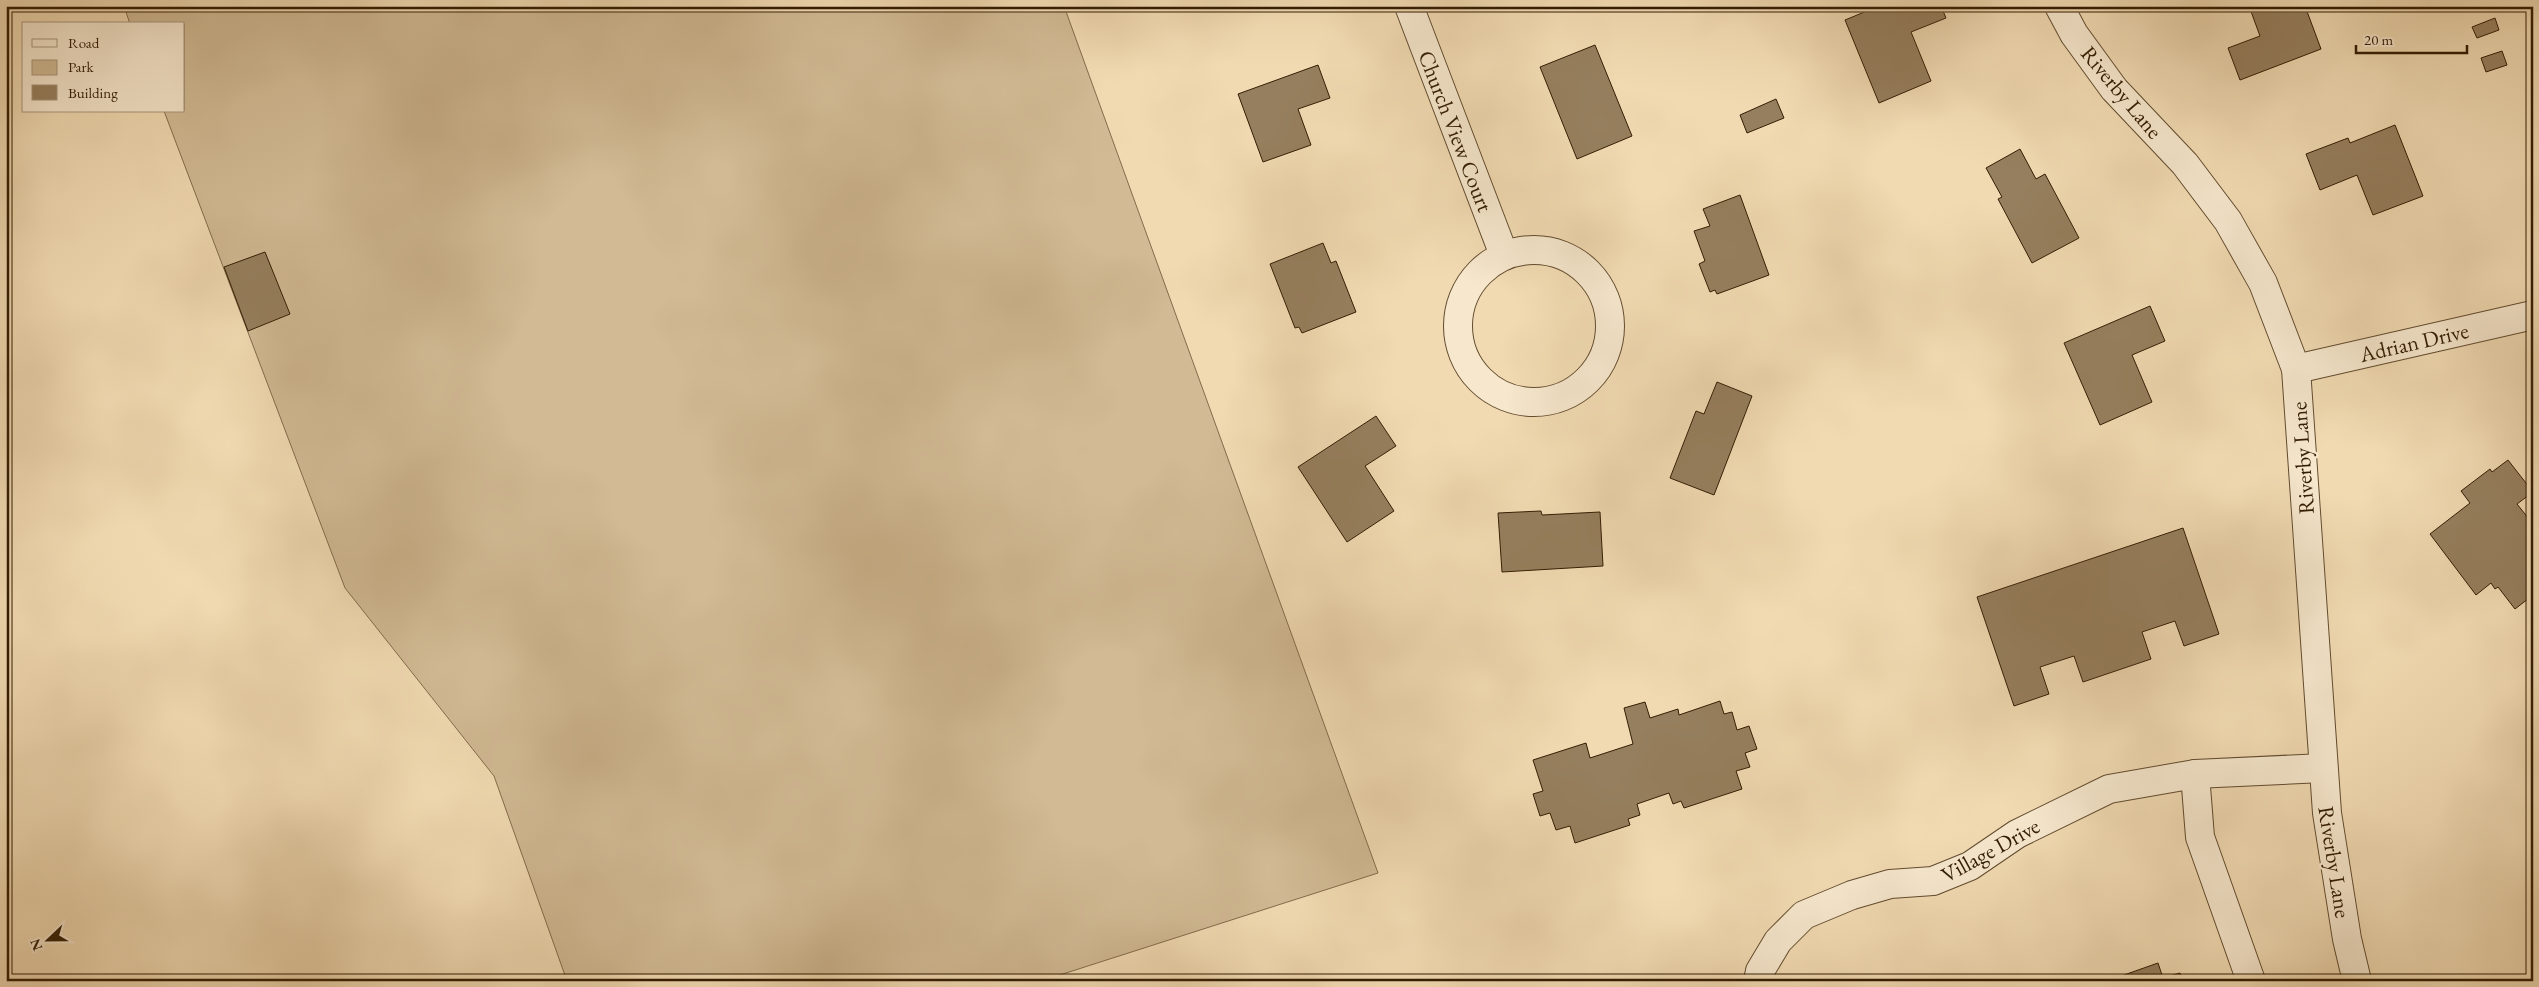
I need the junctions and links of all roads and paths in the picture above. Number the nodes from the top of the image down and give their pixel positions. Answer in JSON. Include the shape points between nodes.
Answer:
{"nodes":[{"id":1,"x":1409,"y":6,"type":"edge"},
{"id":2,"x":2060,"y":6,"type":"edge"},
{"id":3,"x":1504,"y":255,"type":"junction"},
{"id":4,"x":2533,"y":315,"type":"edge"},
{"id":5,"x":2296,"y":369,"type":"junction"},
{"id":6,"x":2323,"y":768,"type":"junction"},
{"id":7,"x":2194,"y":774,"type":"junction"},
{"id":8,"x":1758,"y":981,"type":"edge"},
{"id":9,"x":2251,"y":981,"type":"edge"},
{"id":10,"x":2358,"y":981,"type":"edge"}],
"edges":[{"from":1,"to":3,"type":"street","name":"Church View Court"},
{"from":2,"to":5,"type":"street","name":"Riverby Lane","via":[[2074,34],[2114,89],[2185,164],[2228,221],[2262,283]]},
{"from":3,"to":3,"type":"street","via":[[1482,270],[1466,291],[1458,316],[1459,343],[1469,368],[1488,387],[1511,399],[1537,403],[1564,397],[1584,384],[1599,366],[1608,344],[1610,320],[1604,296],[1591,276],[1573,260],[1551,251],[1527,250]]},
{"from":4,"to":5,"type":"street","name":"Adrian Drive"},
{"from":5,"to":6,"type":"street","name":"Riverby Lane"},
{"from":6,"to":7,"type":"street","name":"Village Drive"},
{"from":6,"to":10,"type":"street","name":"Riverby Lane","via":[[2346,929]]},
{"from":7,"to":8,"type":"street","name":"Village Drive","via":[[2109,790],[2017,834],[1970,866],[1933,882],[1890,884],[1852,895],[1804,915],[1778,941],[1760,971]]},
{"from":7,"to":9,"type":"street","via":[[2200,837]]}]}
